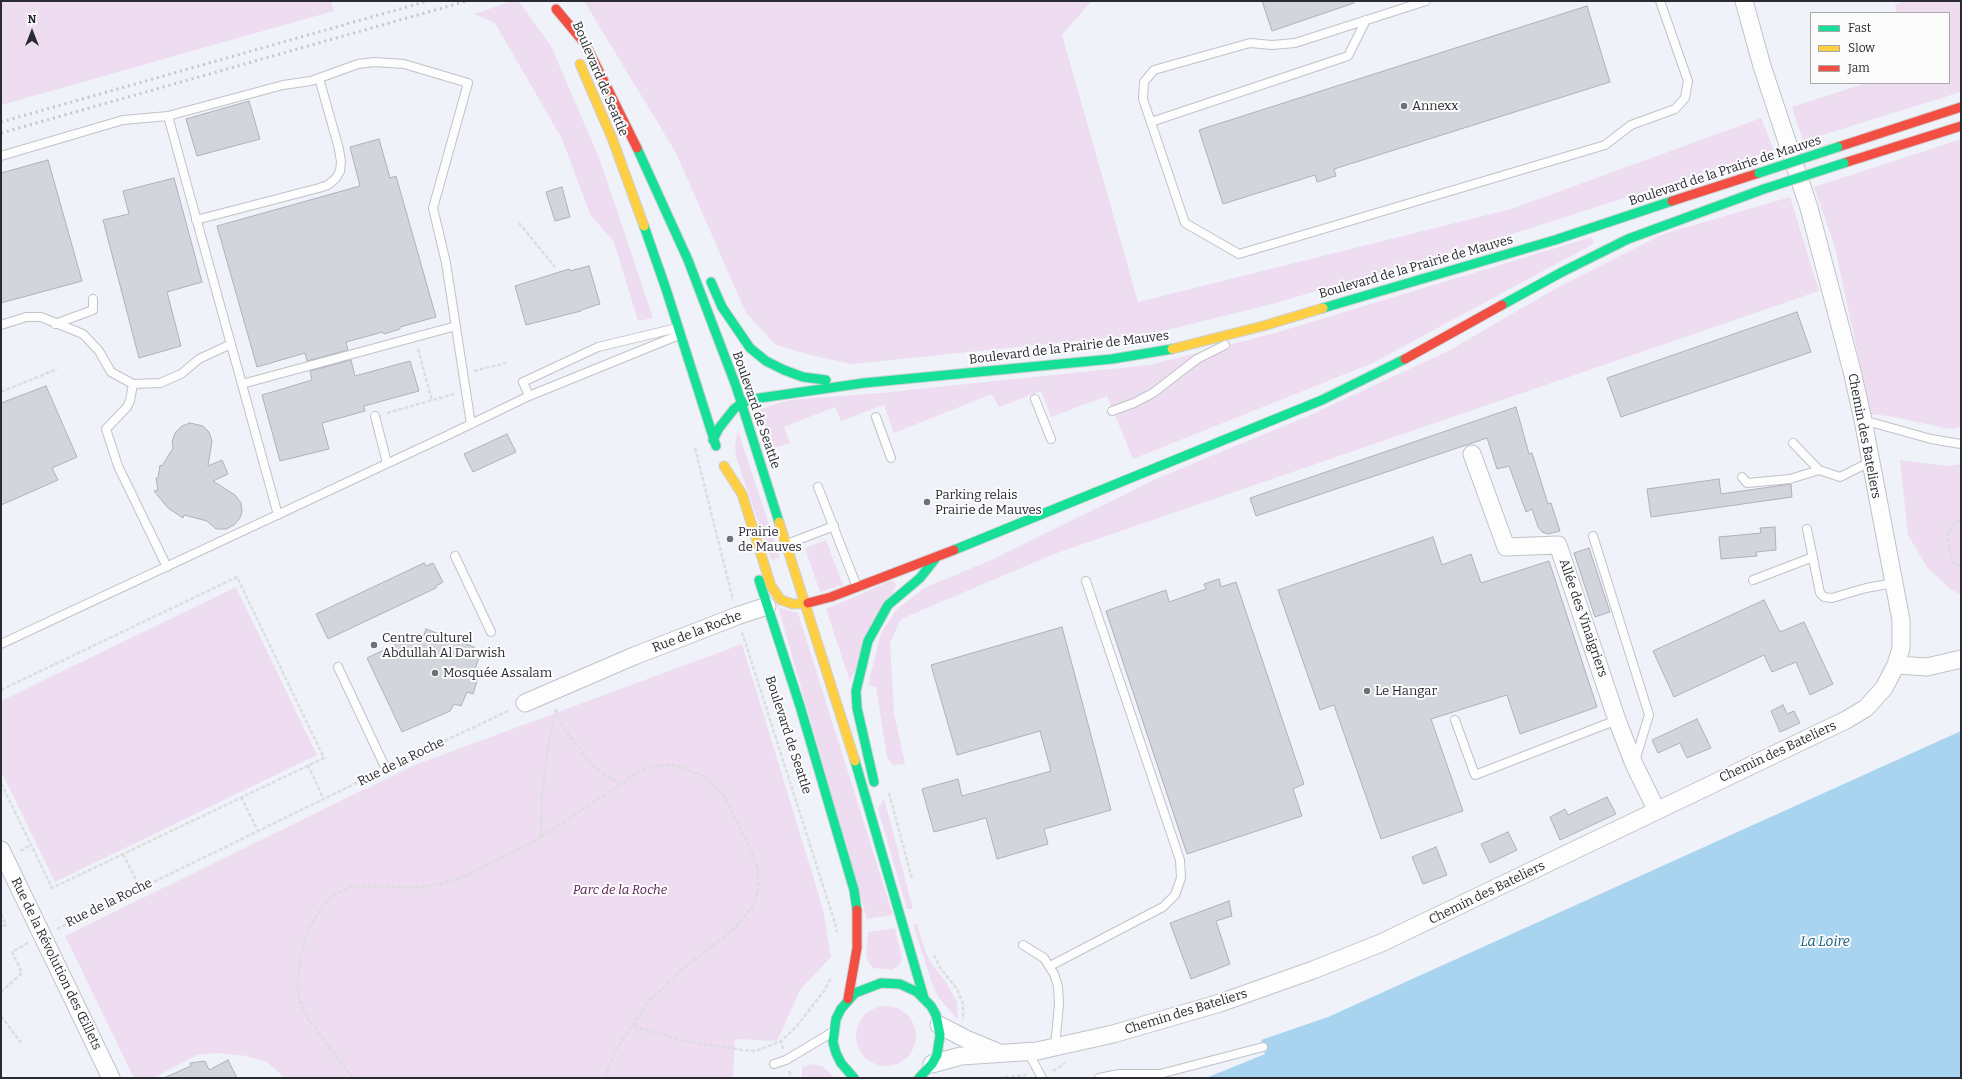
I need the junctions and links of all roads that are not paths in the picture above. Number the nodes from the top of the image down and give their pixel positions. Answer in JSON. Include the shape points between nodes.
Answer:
{"nodes":[{"id":1,"x":1426,"y":1,"type":"edge"},
{"id":2,"x":1660,"y":1,"type":"edge"},
{"id":3,"x":1744,"y":1,"type":"edge"},
{"id":4,"x":554,"y":5,"type":"edge"},
{"id":5,"x":1366,"y":20,"type":"junction"},
{"id":6,"x":570,"y":42,"type":"dead end"},
{"id":7,"x":576,"y":56,"type":"dead end"},
{"id":8,"x":319,"y":78,"type":"junction"},
{"id":9,"x":1961,"y":108,"type":"edge"},
{"id":10,"x":168,"y":116,"type":"junction"},
{"id":11,"x":1151,"y":122,"type":"junction"},
{"id":12,"x":1961,"y":126,"type":"edge"},
{"id":13,"x":630,"y":133,"type":"junction"},
{"id":14,"x":1,"y":156,"type":"edge"},
{"id":15,"x":653,"y":160,"type":"dead end"},
{"id":16,"x":196,"y":220,"type":"junction"},
{"id":17,"x":708,"y":276,"type":"dead end"},
{"id":18,"x":93,"y":299,"type":"dead end"},
{"id":19,"x":1,"y":324,"type":"edge"},
{"id":20,"x":55,"y":324,"type":"junction"},
{"id":21,"x":456,"y":326,"type":"junction"},
{"id":22,"x":1263,"y":326,"type":"junction"},
{"id":23,"x":689,"y":328,"type":"dead end"},
{"id":24,"x":679,"y":331,"type":"junction"},
{"id":25,"x":705,"y":332,"type":"dead end"},
{"id":26,"x":718,"y":340,"type":"junction"},
{"id":27,"x":231,"y":344,"type":"junction"},
{"id":28,"x":864,"y":383,"type":"junction"},
{"id":29,"x":133,"y":384,"type":"junction"},
{"id":30,"x":242,"y":384,"type":"junction"},
{"id":31,"x":529,"y":396,"type":"junction"},
{"id":32,"x":1035,"y":399,"type":"dead end"},
{"id":33,"x":742,"y":403,"type":"junction"},
{"id":34,"x":1112,"y":411,"type":"dead end"},
{"id":35,"x":375,"y":416,"type":"road end"},
{"id":36,"x":876,"y":417,"type":"dead end"},
{"id":37,"x":1863,"y":420,"type":"junction"},
{"id":38,"x":471,"y":424,"type":"junction"},
{"id":39,"x":714,"y":440,"type":"junction"},
{"id":40,"x":1052,"y":440,"type":"dead end"},
{"id":41,"x":1793,"y":443,"type":"dead end"},
{"id":42,"x":1961,"y":444,"type":"edge"},
{"id":43,"x":1472,"y":454,"type":"dead end"},
{"id":44,"x":891,"y":458,"type":"dead end"},
{"id":45,"x":721,"y":460,"type":"junction"},
{"id":46,"x":1870,"y":462,"type":"junction"},
{"id":47,"x":388,"y":463,"type":"junction"},
{"id":48,"x":1819,"y":470,"type":"junction"},
{"id":49,"x":1742,"y":477,"type":"dead end"},
{"id":50,"x":818,"y":487,"type":"dead end"},
{"id":51,"x":278,"y":515,"type":"junction"},
{"id":52,"x":834,"y":526,"type":"junction"},
{"id":53,"x":1807,"y":529,"type":"dead end"},
{"id":54,"x":743,"y":530,"type":"dead end"},
{"id":55,"x":1593,"y":536,"type":"dead end"},
{"id":56,"x":787,"y":544,"type":"junction"},
{"id":57,"x":455,"y":556,"type":"dead end"},
{"id":58,"x":937,"y":557,"type":"junction"},
{"id":59,"x":1813,"y":557,"type":"junction"},
{"id":60,"x":167,"y":567,"type":"junction"},
{"id":61,"x":756,"y":571,"type":"dead end"},
{"id":62,"x":1753,"y":580,"type":"dead end"},
{"id":63,"x":1086,"y":581,"type":"dead end"},
{"id":64,"x":1894,"y":583,"type":"junction"},
{"id":65,"x":857,"y":588,"type":"junction"},
{"id":66,"x":805,"y":604,"type":"junction"},
{"id":67,"x":767,"y":606,"type":"junction"},
{"id":68,"x":490,"y":632,"type":"dead end"},
{"id":69,"x":1,"y":644,"type":"edge"},
{"id":70,"x":1961,"y":659,"type":"edge"},
{"id":71,"x":1896,"y":664,"type":"junction"},
{"id":72,"x":338,"y":666,"type":"dead end"},
{"id":73,"x":525,"y":703,"type":"road end"},
{"id":74,"x":1455,"y":720,"type":"dead end"},
{"id":75,"x":1617,"y":720,"type":"junction"},
{"id":76,"x":1634,"y":764,"type":"junction"},
{"id":77,"x":386,"y":769,"type":"road end"},
{"id":78,"x":868,"y":802,"type":"junction"},
{"id":79,"x":1657,"y":811,"type":"junction"},
{"id":80,"x":1,"y":850,"type":"edge"},
{"id":81,"x":1023,"y":945,"type":"dead end"},
{"id":82,"x":1050,"y":966,"type":"junction"},
{"id":83,"x":924,"y":998,"type":"junction"},
{"id":84,"x":848,"y":999,"type":"junction"},
{"id":85,"x":939,"y":1025,"type":"junction"},
{"id":86,"x":833,"y":1031,"type":"junction"},
{"id":87,"x":1263,"y":1047,"type":"dead end"},
{"id":88,"x":1055,"y":1048,"type":"junction"},
{"id":89,"x":1028,"y":1052,"type":"junction"},
{"id":90,"x":1003,"y":1053,"type":"junction"},
{"id":91,"x":774,"y":1064,"type":"dead end"},
{"id":92,"x":932,"y":1064,"type":"junction"},
{"id":93,"x":850,"y":1076,"type":"edge"},
{"id":94,"x":1041,"y":1076,"type":"edge"},
{"id":95,"x":111,"y":1078,"type":"edge"},
{"id":96,"x":919,"y":1078,"type":"edge"},
{"id":97,"x":1099,"y":1078,"type":"edge"}],
"edges":[{"from":1,"to":5,"type":"lane"},
{"from":2,"to":11,"type":"lane","via":[[1688,81],[1685,98],[1674,109],[1631,125],[1605,145],[1239,254],[1185,224]]},
{"from":3,"to":37,"type":"street","name":"Chemin des Bateliers","via":[[1762,66],[1809,208]]},
{"from":4,"to":6,"type":"main road","name":"Boulevard de Seattle"},
{"from":4,"to":13,"type":"main road","name":"Boulevard de Seattle","via":[[586,45]]},
{"from":5,"to":11,"type":"lane","via":[[1348,56]]},
{"from":5,"to":11,"type":"lane","via":[[1294,43],[1250,43],[1154,70],[1144,82],[1143,93]]},
{"from":7,"to":24,"type":"main road","name":"Boulevard de Seattle","via":[[612,138]]},
{"from":8,"to":10,"type":"lane"},
{"from":8,"to":16,"type":"lane","via":[[339,149],[341,162],[336,178],[319,188]]},
{"from":8,"to":21,"type":"lane","via":[[344,67],[374,62],[404,64],[468,83],[432,208],[446,263]]},
{"from":9,"to":22,"type":"main road","name":"Boulevard de la Prairie de Mauves","bridge":true,"via":[[1555,240]]},
{"from":10,"to":14,"type":"lane","via":[[123,120]]},
{"from":10,"to":16,"type":"lane"},
{"from":12,"to":58,"type":"main road","bridge":true,"via":[[1764,189],[1628,239],[1562,272],[1389,368],[1322,400]]},
{"from":13,"to":15,"type":"main road"},
{"from":13,"to":26,"type":"main road","name":"Boulevard de Seattle","via":[[688,260]]},
{"from":16,"to":27,"type":"lane"},
{"from":17,"to":28,"type":"main road","name":"Boulevard de la Prairie de Mauves","via":[[732,323],[750,348],[766,361],[803,377]]},
{"from":18,"to":20,"type":"lane","via":[[93,310]]},
{"from":19,"to":20,"type":"lane","via":[[26,317],[41,317]]},
{"from":20,"to":29,"type":"lane","via":[[83,334],[99,351],[111,372]]},
{"from":21,"to":30,"type":"lane"},
{"from":21,"to":38,"type":"lane"},
{"from":22,"to":28,"type":"main road","name":"Boulevard de la Prairie de Mauves","via":[[1172,349],[1112,359]]},
{"from":22,"to":34,"type":"lane","via":[[1197,359],[1153,393]]},
{"from":23,"to":24,"type":"main road"},
{"from":24,"to":31,"type":"lane"},
{"from":24,"to":31,"type":"lane","via":[[598,347],[523,382]]},
{"from":24,"to":39,"type":"main road","name":"Boulevard de Seattle"},
{"from":25,"to":26,"type":"main road","name":"Boulevard de Seattle"},
{"from":26,"to":33,"type":"main road","name":"Boulevard de Seattle"},
{"from":27,"to":29,"type":"lane","via":[[198,359],[181,374],[160,383]]},
{"from":27,"to":30,"type":"lane"},
{"from":28,"to":33,"type":"main road","name":"Boulevard de la Prairie de Mauves","via":[[793,392]]},
{"from":29,"to":60,"type":"lane","via":[[130,401],[106,429],[118,466]]},
{"from":30,"to":51,"type":"lane"},
{"from":31,"to":38,"type":"lane"},
{"from":32,"to":40,"type":"lane"},
{"from":33,"to":39,"type":"main road","name":"Boulevard de la Prairie de Mauves","via":[[728,415]]},
{"from":33,"to":56,"type":"main road","name":"Boulevard de Seattle"},
{"from":35,"to":47,"type":"lane"},
{"from":36,"to":44,"type":"lane"},
{"from":37,"to":42,"type":"lane","via":[[1931,440]]},
{"from":37,"to":46,"type":"street","name":"Chemin des Bateliers"},
{"from":38,"to":47,"type":"lane"},
{"from":39,"to":45,"type":"main road","name":"Boulevard de Seattle"},
{"from":41,"to":48,"type":"lane"},
{"from":43,"to":75,"type":"street","name":"Allée des Vinaigriers","via":[[1506,547],[1558,545]]},
{"from":45,"to":54,"type":"main road","name":"Boulevard de Seattle"},
{"from":45,"to":66,"type":"main road","name":"Boulevard de Seattle","via":[[742,494],[771,586],[781,600]]},
{"from":46,"to":48,"type":"lane","via":[[1840,477]]},
{"from":46,"to":64,"type":"street","name":"Chemin des Bateliers"},
{"from":47,"to":51,"type":"lane"},
{"from":48,"to":49,"type":"lane","via":[[1790,479],[1747,483]]},
{"from":50,"to":52,"type":"lane"},
{"from":51,"to":60,"type":"lane"},
{"from":52,"to":56,"type":"lane"},
{"from":52,"to":65,"type":"lane"},
{"from":53,"to":59,"type":"lane"},
{"from":55,"to":76,"type":"lane","via":[[1649,715]]},
{"from":56,"to":66,"type":"main road","name":"Boulevard de Seattle"},
{"from":57,"to":68,"type":"lane"},
{"from":58,"to":65,"type":"main road"},
{"from":58,"to":78,"type":"main road","via":[[920,578],[888,605],[868,641],[856,691],[857,708],[875,779]]},
{"from":59,"to":62,"type":"lane"},
{"from":59,"to":64,"type":"lane","via":[[1820,593],[1828,599]]},
{"from":60,"to":69,"type":"lane"},
{"from":61,"to":67,"type":"main road","name":"Boulevard de Seattle"},
{"from":63,"to":82,"type":"lane","via":[[1178,854],[1181,878],[1175,895],[1163,907]]},
{"from":64,"to":71,"type":"street","name":"Chemin des Bateliers","via":[[1901,634],[1901,648]]},
{"from":65,"to":66,"type":"main road"},
{"from":66,"to":78,"type":"main road","name":"Boulevard de Seattle"},
{"from":67,"to":73,"type":"street","name":"Rue de la Roche","via":[[634,656]]},
{"from":67,"to":84,"type":"main road","name":"Boulevard de Seattle","via":[[800,706],[854,890],[858,941]]},
{"from":70,"to":71,"type":"street","via":[[1927,667]]},
{"from":71,"to":79,"type":"street","name":"Chemin des Bateliers","via":[[1884,688],[1866,708]]},
{"from":72,"to":77,"type":"lane"},
{"from":74,"to":75,"type":"lane","via":[[1475,775]]},
{"from":75,"to":76,"type":"street","name":"Allée des Vinaigriers"},
{"from":76,"to":79,"type":"street","name":"Allée des Vinaigriers"},
{"from":78,"to":83,"type":"main road","name":"Boulevard de Seattle"},
{"from":79,"to":88,"type":"street","name":"Chemin des Bateliers","via":[[1381,943],[1220,1003]]},
{"from":80,"to":95,"type":"street","name":"Rue de la Révolution des Œillets"},
{"from":81,"to":82,"type":"lane","via":[[1044,958]]},
{"from":82,"to":88,"type":"lane","via":[[1058,986]]},
{"from":83,"to":84,"type":"main road","via":[[900,984],[881,983],[863,988]]},
{"from":83,"to":85,"type":"main road","via":[[931,1006]]},
{"from":84,"to":86,"type":"main road","via":[[836,1019]]},
{"from":85,"to":90,"type":"street","name":"Chemin des Bateliers","via":[[963,1038]]},
{"from":85,"to":92,"type":"main road","via":[[939,1045]]},
{"from":86,"to":91,"type":"lane","via":[[786,1060]]},
{"from":86,"to":93,"type":"main road","via":[[836,1053]]},
{"from":87,"to":97,"type":"lane","via":[[1160,1074],[1119,1074]]},
{"from":88,"to":89,"type":"street","name":"Chemin des Bateliers"},
{"from":89,"to":90,"type":"street","name":"Chemin des Bateliers"},
{"from":89,"to":94,"type":"lane"},
{"from":90,"to":92,"type":"street","name":"Chemin des Bateliers","via":[[961,1056]]},
{"from":92,"to":96,"type":"main road"}]}
